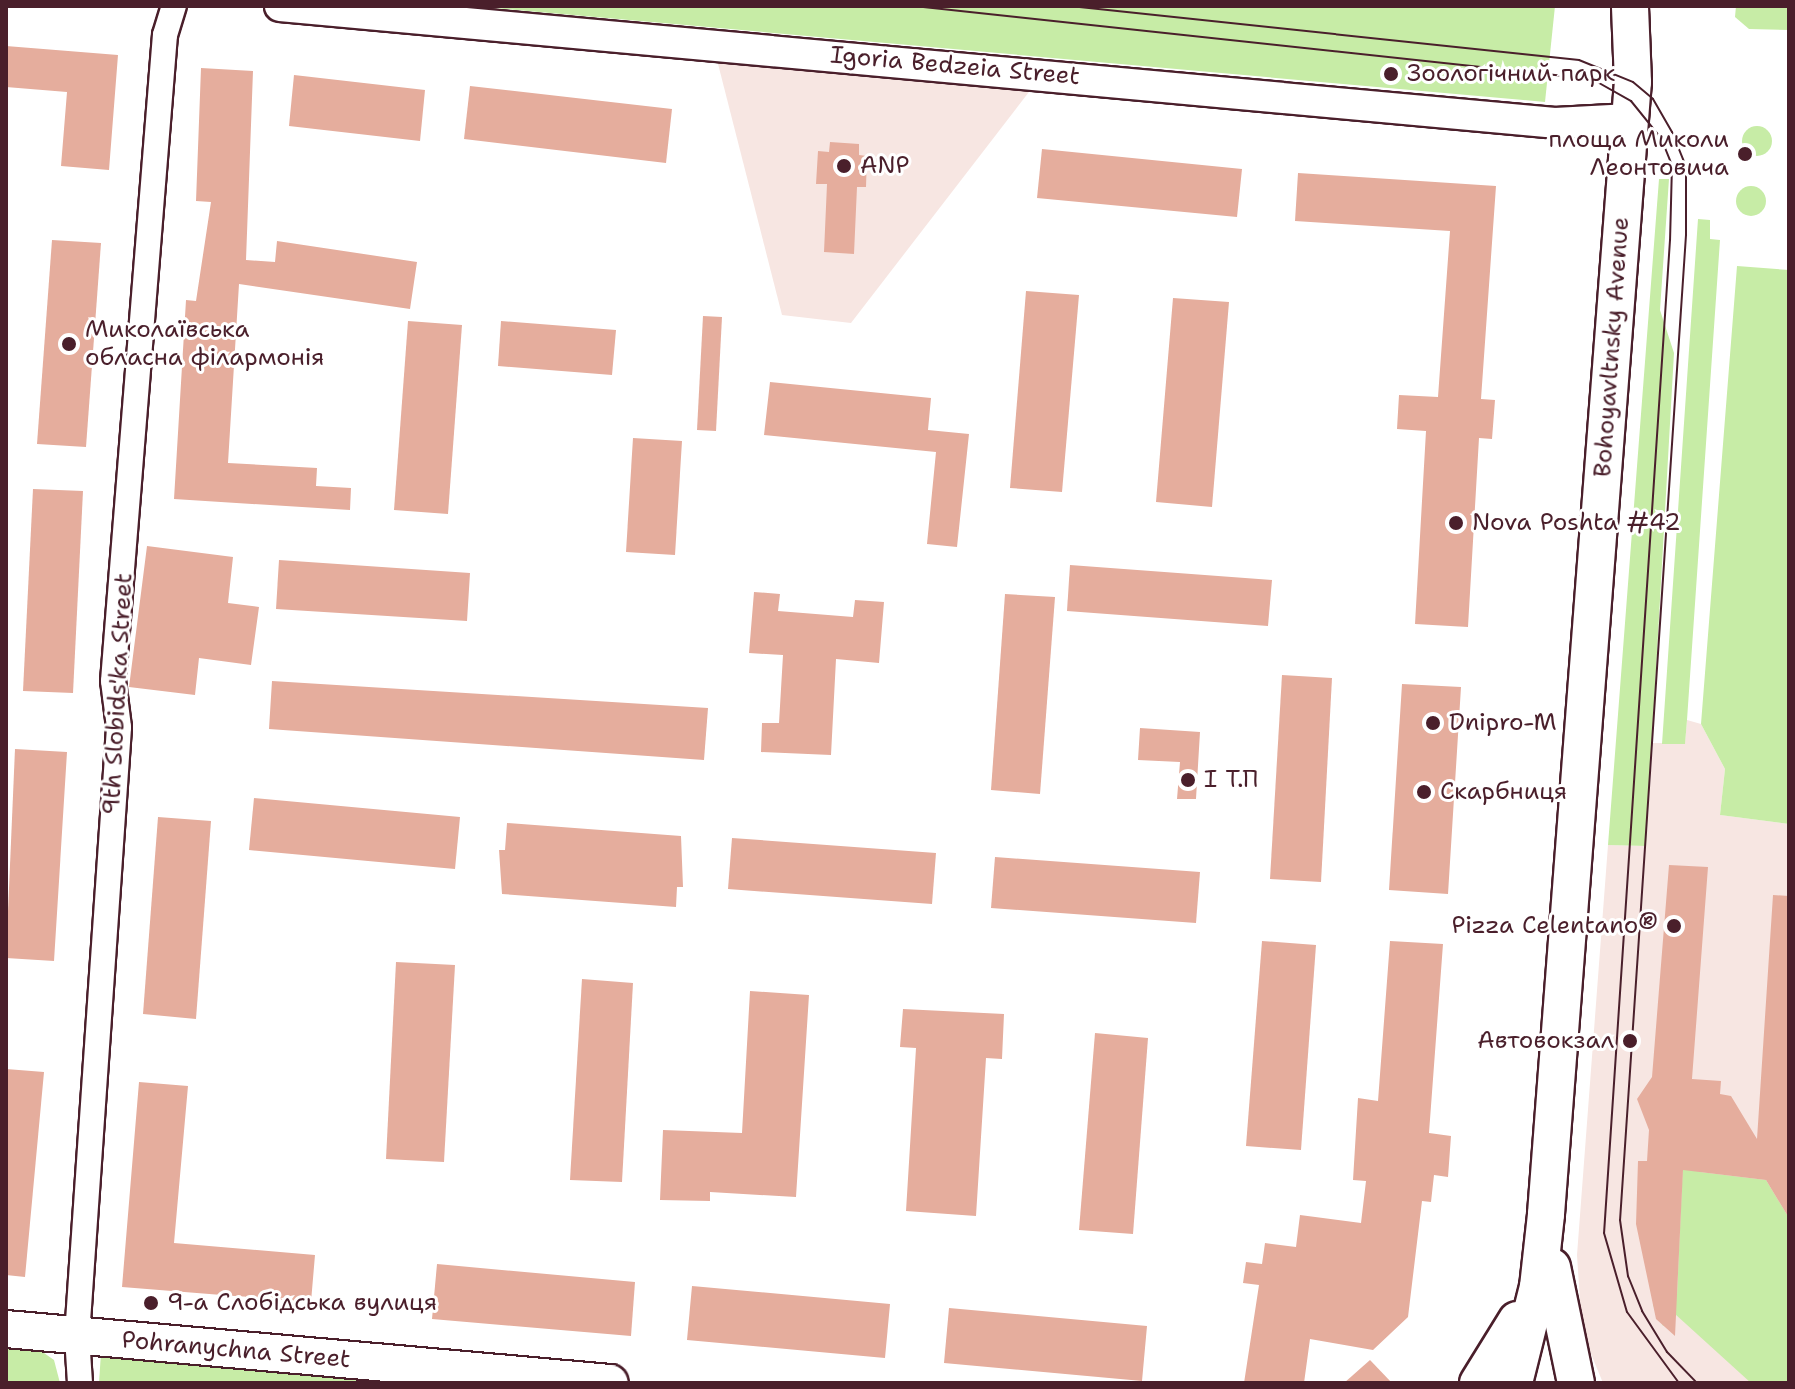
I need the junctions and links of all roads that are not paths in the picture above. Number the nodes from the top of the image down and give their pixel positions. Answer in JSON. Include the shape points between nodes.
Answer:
{"nodes":[{"id":1,"x":174,"y":6,"type":"edge"},
{"id":2,"x":280,"y":6,"type":"edge"},
{"id":3,"x":1630,"y":6,"type":"edge"},
{"id":4,"x":1630,"y":119,"type":"junction"},
{"id":5,"x":1546,"y":1214,"type":"junction"},
{"id":6,"x":1543,"y":1251,"type":"junction"},
{"id":7,"x":6,"y":1329,"type":"edge"},
{"id":8,"x":77,"y":1336,"type":"junction"},
{"id":9,"x":80,"y":1383,"type":"edge"},
{"id":10,"x":610,"y":1383,"type":"edge"},
{"id":11,"x":1478,"y":1383,"type":"edge"},
{"id":12,"x":1514,"y":1383,"type":"edge"},
{"id":13,"x":1576,"y":1383,"type":"edge"}],
"edges":[{"from":1,"to":8,"type":"street","name":"9th Slobids'ka Street","via":[[165,35],[113,681],[119,727]]},
{"from":2,"to":4,"type":"street","name":"Igoria Bedzeia Street","via":[[1555,123]]},
{"from":3,"to":4,"type":"main road","name":"Bohoyavltnsky Avenue"},
{"from":4,"to":5,"type":"main road","name":"Bohoyavltnsky Avenue"},
{"from":5,"to":6,"type":"main road","name":"Bohoyavltnsky Avenue"},
{"from":5,"to":13,"type":"main road","name":"Bohoyavltnsky Avenue","via":[[1556,1299]]},
{"from":6,"to":11,"type":"main road","via":[[1515,1324]]},
{"from":6,"to":12,"type":"main road","name":"Bohoyavltnsky Avenue"},
{"from":7,"to":8,"type":"main road","name":"Pohranychna Street"},
{"from":8,"to":9,"type":"street","name":"9th Slobids'ka Street"},
{"from":8,"to":10,"type":"main road","name":"Pohranychna Street"}]}
